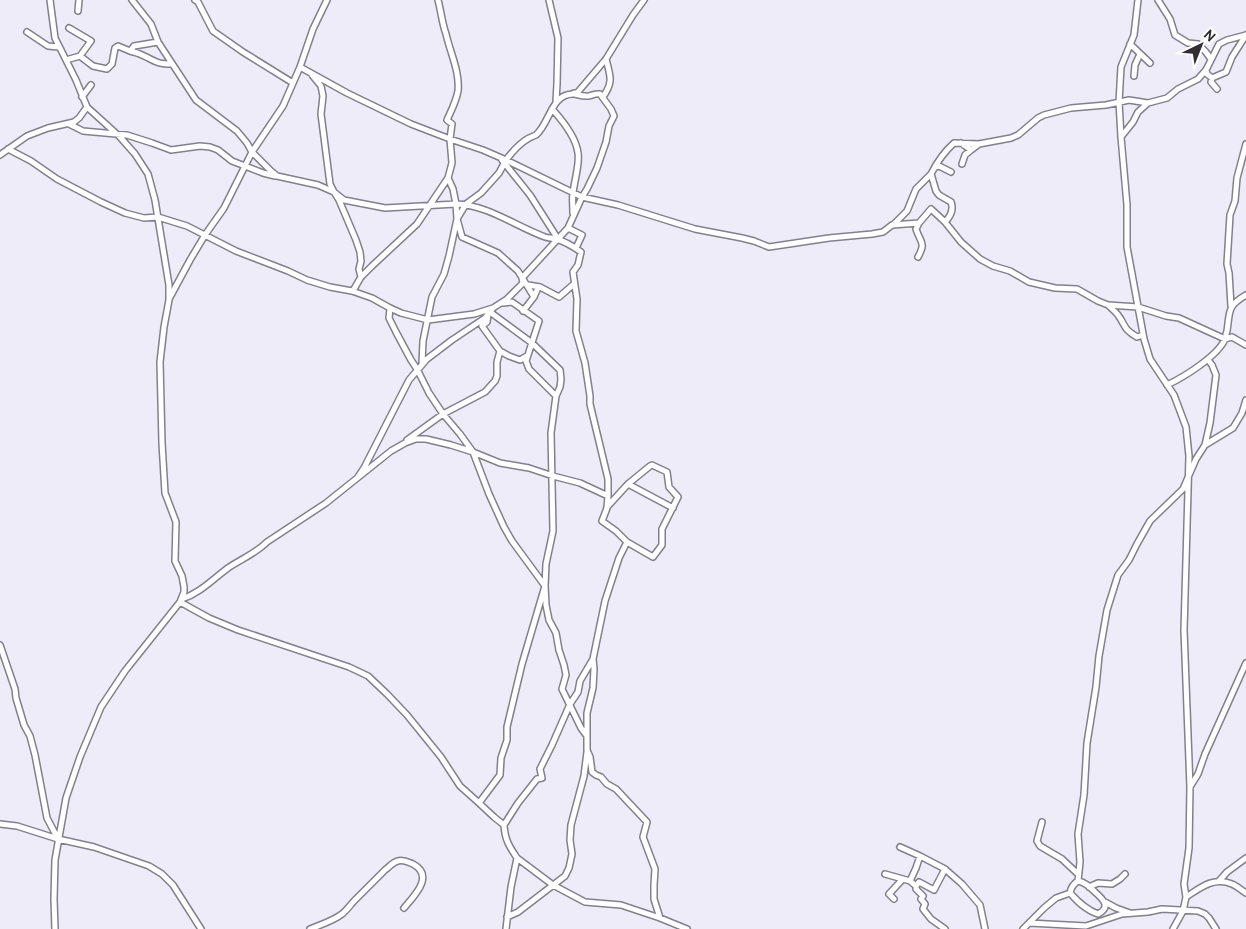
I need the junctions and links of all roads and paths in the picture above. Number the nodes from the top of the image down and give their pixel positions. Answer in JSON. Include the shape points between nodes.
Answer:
{"nodes":[{"id":1,"x":50,"y":0,"type":"edge"},
{"id":2,"x":79,"y":0,"type":"edge"},
{"id":3,"x":132,"y":0,"type":"edge"},
{"id":4,"x":195,"y":0,"type":"edge"},
{"id":5,"x":327,"y":0,"type":"edge"},
{"id":6,"x":438,"y":0,"type":"edge"},
{"id":7,"x":549,"y":0,"type":"edge"},
{"id":8,"x":644,"y":0,"type":"edge"},
{"id":9,"x":1138,"y":0,"type":"edge"},
{"id":10,"x":1158,"y":0,"type":"edge"},
{"id":11,"x":78,"y":11,"type":"dead end"},
{"id":12,"x":69,"y":28,"type":"dead end"},
{"id":13,"x":27,"y":32,"type":"dead end"},
{"id":14,"x":1246,"y":35,"type":"edge"},
{"id":15,"x":158,"y":42,"type":"junction"},
{"id":16,"x":1130,"y":44,"type":"junction"},
{"id":17,"x":59,"y":46,"type":"junction"},
{"id":18,"x":130,"y":51,"type":"junction"},
{"id":19,"x":1140,"y":54,"type":"junction"},
{"id":20,"x":80,"y":56,"type":"junction"},
{"id":21,"x":606,"y":59,"type":"junction"},
{"id":22,"x":1211,"y":59,"type":"junction"},
{"id":23,"x":66,"y":60,"type":"junction"},
{"id":24,"x":1150,"y":63,"type":"dead end"},
{"id":25,"x":172,"y":64,"type":"junction"},
{"id":26,"x":300,"y":67,"type":"junction"},
{"id":27,"x":1206,"y":70,"type":"junction"},
{"id":28,"x":308,"y":71,"type":"junction"},
{"id":29,"x":1134,"y":76,"type":"dead end"},
{"id":30,"x":1212,"y":78,"type":"junction"},
{"id":31,"x":293,"y":83,"type":"junction"},
{"id":32,"x":90,"y":85,"type":"dead end"},
{"id":33,"x":1218,"y":89,"type":"dead end"},
{"id":34,"x":569,"y":95,"type":"junction"},
{"id":35,"x":82,"y":97,"type":"junction"},
{"id":36,"x":603,"y":97,"type":"junction"},
{"id":37,"x":556,"y":102,"type":"junction"},
{"id":38,"x":1119,"y":102,"type":"junction"},
{"id":39,"x":1148,"y":103,"type":"junction"},
{"id":40,"x":87,"y":107,"type":"junction"},
{"id":41,"x":552,"y":110,"type":"junction"},
{"id":42,"x":70,"y":124,"type":"junction"},
{"id":43,"x":117,"y":134,"type":"junction"},
{"id":44,"x":1121,"y":137,"type":"junction"},
{"id":45,"x":450,"y":139,"type":"junction"},
{"id":46,"x":963,"y":144,"type":"junction"},
{"id":47,"x":979,"y":144,"type":"junction"},
{"id":48,"x":1246,"y":144,"type":"edge"},
{"id":49,"x":8,"y":149,"type":"junction"},
{"id":50,"x":971,"y":150,"type":"junction"},
{"id":51,"x":252,"y":152,"type":"junction"},
{"id":52,"x":0,"y":155,"type":"edge"},
{"id":53,"x":965,"y":155,"type":"junction"},
{"id":54,"x":503,"y":160,"type":"junction"},
{"id":55,"x":962,"y":164,"type":"dead end"},
{"id":56,"x":937,"y":165,"type":"junction"},
{"id":57,"x":245,"y":166,"type":"junction"},
{"id":58,"x":951,"y":172,"type":"dead end"},
{"id":59,"x":931,"y":174,"type":"junction"},
{"id":60,"x":277,"y":176,"type":"junction"},
{"id":61,"x":448,"y":178,"type":"junction"},
{"id":62,"x":334,"y":192,"type":"junction"},
{"id":63,"x":573,"y":193,"type":"junction"},
{"id":64,"x":582,"y":197,"type":"junction"},
{"id":65,"x":456,"y":204,"type":"junction"},
{"id":66,"x":466,"y":204,"type":"junction"},
{"id":67,"x":429,"y":205,"type":"junction"},
{"id":68,"x":906,"y":211,"type":"junction"},
{"id":69,"x":573,"y":215,"type":"junction"},
{"id":70,"x":158,"y":217,"type":"junction"},
{"id":71,"x":457,"y":218,"type":"junction"},
{"id":72,"x":945,"y":222,"type":"junction"},
{"id":73,"x":910,"y":223,"type":"junction"},
{"id":74,"x":892,"y":225,"type":"junction"},
{"id":75,"x":917,"y":226,"type":"junction"},
{"id":76,"x":568,"y":228,"type":"junction"},
{"id":77,"x":205,"y":235,"type":"junction"},
{"id":78,"x":558,"y":240,"type":"junction"},
{"id":79,"x":576,"y":248,"type":"junction"},
{"id":80,"x":918,"y":257,"type":"dead end"},
{"id":81,"x":361,"y":276,"type":"junction"},
{"id":82,"x":524,"y":282,"type":"junction"},
{"id":83,"x":574,"y":284,"type":"junction"},
{"id":84,"x":538,"y":288,"type":"junction"},
{"id":85,"x":352,"y":291,"type":"junction"},
{"id":86,"x":1246,"y":295,"type":"edge"},
{"id":87,"x":534,"y":297,"type":"junction"},
{"id":88,"x":169,"y":300,"type":"junction"},
{"id":89,"x":1108,"y":305,"type":"junction"},
{"id":90,"x":1231,"y":306,"type":"junction"},
{"id":91,"x":1138,"y":307,"type":"junction"},
{"id":92,"x":390,"y":308,"type":"junction"},
{"id":93,"x":523,"y":311,"type":"junction"},
{"id":94,"x":490,"y":312,"type":"junction"},
{"id":95,"x":428,"y":320,"type":"junction"},
{"id":96,"x":1143,"y":335,"type":"junction"},
{"id":97,"x":1225,"y":339,"type":"junction"},
{"id":98,"x":532,"y":343,"type":"junction"},
{"id":99,"x":1246,"y":345,"type":"edge"},
{"id":100,"x":500,"y":351,"type":"junction"},
{"id":101,"x":528,"y":356,"type":"junction"},
{"id":102,"x":1208,"y":360,"type":"junction"},
{"id":103,"x":422,"y":363,"type":"junction"},
{"id":104,"x":417,"y":369,"type":"junction"},
{"id":105,"x":1167,"y":385,"type":"junction"},
{"id":106,"x":556,"y":396,"type":"junction"},
{"id":107,"x":1246,"y":400,"type":"edge"},
{"id":108,"x":443,"y":414,"type":"junction"},
{"id":109,"x":405,"y":443,"type":"junction"},
{"id":110,"x":1205,"y":444,"type":"junction"},
{"id":111,"x":473,"y":452,"type":"junction"},
{"id":112,"x":553,"y":476,"type":"junction"},
{"id":113,"x":358,"y":477,"type":"junction"},
{"id":114,"x":1189,"y":477,"type":"junction"},
{"id":115,"x":628,"y":484,"type":"junction"},
{"id":116,"x":608,"y":496,"type":"junction"},
{"id":117,"x":607,"y":508,"type":"junction"},
{"id":118,"x":673,"y":508,"type":"junction"},
{"id":119,"x":627,"y":542,"type":"junction"},
{"id":120,"x":545,"y":586,"type":"junction"},
{"id":121,"x":181,"y":600,"type":"junction"},
{"id":122,"x":0,"y":645,"type":"edge"},
{"id":123,"x":594,"y":659,"type":"junction"},
{"id":124,"x":1246,"y":663,"type":"edge"},
{"id":125,"x":570,"y":704,"type":"junction"},
{"id":126,"x":587,"y":736,"type":"junction"},
{"id":127,"x":588,"y":750,"type":"junction"},
{"id":128,"x":1190,"y":788,"type":"junction"},
{"id":129,"x":479,"y":803,"type":"junction"},
{"id":130,"x":1042,"y":822,"type":"dead end"},
{"id":131,"x":0,"y":824,"type":"edge"},
{"id":132,"x":504,"y":825,"type":"junction"},
{"id":133,"x":58,"y":839,"type":"junction"},
{"id":134,"x":900,"y":847,"type":"dead end"},
{"id":135,"x":920,"y":856,"type":"junction"},
{"id":136,"x":517,"y":858,"type":"junction"},
{"id":137,"x":1246,"y":858,"type":"edge"},
{"id":138,"x":945,"y":869,"type":"junction"},
{"id":139,"x":885,"y":874,"type":"dead end"},
{"id":140,"x":1078,"y":874,"type":"junction"},
{"id":141,"x":1125,"y":874,"type":"dead end"},
{"id":142,"x":902,"y":880,"type":"junction"},
{"id":143,"x":910,"y":881,"type":"junction"},
{"id":144,"x":1078,"y":881,"type":"junction"},
{"id":145,"x":1219,"y":881,"type":"junction"},
{"id":146,"x":553,"y":885,"type":"junction"},
{"id":147,"x":916,"y":886,"type":"junction"},
{"id":148,"x":1089,"y":887,"type":"junction"},
{"id":149,"x":1246,"y":892,"type":"edge"},
{"id":150,"x":1070,"y":893,"type":"junction"},
{"id":151,"x":1186,"y":897,"type":"junction"},
{"id":152,"x":894,"y":899,"type":"dead end"},
{"id":153,"x":1105,"y":902,"type":"junction"},
{"id":154,"x":404,"y":908,"type":"dead end"},
{"id":155,"x":1184,"y":911,"type":"junction"},
{"id":156,"x":1132,"y":913,"type":"junction"},
{"id":157,"x":507,"y":917,"type":"junction"},
{"id":158,"x":660,"y":918,"type":"junction"},
{"id":159,"x":1029,"y":923,"type":"junction"},
{"id":160,"x":55,"y":929,"type":"edge"},
{"id":161,"x":201,"y":929,"type":"edge"},
{"id":162,"x":310,"y":929,"type":"edge"},
{"id":163,"x":506,"y":929,"type":"edge"},
{"id":164,"x":687,"y":929,"type":"edge"},
{"id":165,"x":945,"y":929,"type":"edge"},
{"id":166,"x":985,"y":929,"type":"edge"},
{"id":167,"x":1023,"y":929,"type":"edge"},
{"id":168,"x":1174,"y":929,"type":"edge"},
{"id":169,"x":1216,"y":929,"type":"edge"}],
"edges":[{"from":1,"to":17,"type":"street"},
{"from":2,"to":11,"type":"street"},
{"from":3,"to":15,"type":"street","via":[[151,24]]},
{"from":4,"to":31,"type":"street","via":[[213,31]]},
{"from":5,"to":26,"type":"street"},
{"from":6,"to":45,"type":"street","via":[[458,82],[458,92],[447,120],[452,124]]},
{"from":7,"to":37,"type":"street","via":[[558,38]]},
{"from":8,"to":21,"type":"street"},
{"from":9,"to":16,"type":"street"},
{"from":10,"to":22,"type":"street","via":[[1176,35],[1198,44]]},
{"from":12,"to":20,"type":"street","via":[[91,42]]},
{"from":13,"to":17,"type":"street","via":[[48,46]]},
{"from":14,"to":22,"type":"street","via":[[1223,41]]},
{"from":14,"to":30,"type":"street","via":[[1226,72]]},
{"from":15,"to":18,"type":"street","via":[[139,44]]},
{"from":15,"to":25,"type":"street"},
{"from":16,"to":19,"type":"street"},
{"from":16,"to":38,"type":"street","via":[[1121,67]]},
{"from":17,"to":23,"type":"street"},
{"from":18,"to":20,"type":"street","via":[[118,46],[114,48],[112,64],[107,69],[94,66]]},
{"from":18,"to":25,"type":"street","via":[[162,64]]},
{"from":19,"to":24,"type":"street"},
{"from":19,"to":29,"type":"street"},
{"from":20,"to":23,"type":"street"},
{"from":21,"to":34,"type":"street","via":[[577,93]]},
{"from":21,"to":36,"type":"street","via":[[611,81]]},
{"from":22,"to":27,"type":"street"},
{"from":23,"to":35,"type":"street"},
{"from":25,"to":51,"type":"street","via":[[196,100],[237,131]]},
{"from":26,"to":28,"type":"street"},
{"from":26,"to":31,"type":"street"},
{"from":27,"to":30,"type":"street"},
{"from":27,"to":39,"type":"street","via":[[1198,79],[1167,98]]},
{"from":28,"to":45,"type":"street","via":[[347,94]]},
{"from":28,"to":62,"type":"street","via":[[320,86],[323,96],[321,114],[328,176]]},
{"from":30,"to":33,"type":"street","via":[[1210,82]]},
{"from":31,"to":51,"type":"street","via":[[283,106]]},
{"from":32,"to":35,"type":"street"},
{"from":34,"to":36,"type":"street","via":[[586,97],[595,93]]},
{"from":34,"to":37,"type":"street"},
{"from":35,"to":40,"type":"street"},
{"from":36,"to":64,"type":"street","via":[[614,116],[598,168]]},
{"from":37,"to":41,"type":"street"},
{"from":38,"to":39,"type":"street"},
{"from":38,"to":44,"type":"street"},
{"from":38,"to":47,"type":"street","via":[[1044,115],[1018,135]]},
{"from":39,"to":44,"type":"street"},
{"from":40,"to":42,"type":"street"},
{"from":40,"to":43,"type":"street"},
{"from":41,"to":54,"type":"street","via":[[535,135]]},
{"from":41,"to":63,"type":"street","via":[[569,130],[578,154]]},
{"from":42,"to":43,"type":"street","via":[[83,131]]},
{"from":42,"to":49,"type":"street","via":[[30,135]]},
{"from":43,"to":57,"type":"street","via":[[171,150],[210,147]]},
{"from":43,"to":70,"type":"street","via":[[148,174]]},
{"from":44,"to":91,"type":"street","via":[[1127,247]]},
{"from":45,"to":54,"type":"street"},
{"from":45,"to":61,"type":"street","via":[[452,163]]},
{"from":46,"to":47,"type":"street"},
{"from":46,"to":50,"type":"street"},
{"from":46,"to":53,"type":"street"},
{"from":46,"to":56,"type":"street","via":[[954,143]]},
{"from":47,"to":50,"type":"street"},
{"from":48,"to":90,"type":"street","via":[[1230,215],[1226,264]]},
{"from":49,"to":52,"type":"street"},
{"from":49,"to":70,"type":"street","via":[[100,202],[144,218]]},
{"from":50,"to":53,"type":"street"},
{"from":51,"to":57,"type":"street"},
{"from":51,"to":60,"type":"street"},
{"from":53,"to":55,"type":"street"},
{"from":54,"to":63,"type":"street"},
{"from":54,"to":66,"type":"street","via":[[499,173]]},
{"from":54,"to":78,"type":"street"},
{"from":56,"to":58,"type":"street"},
{"from":56,"to":59,"type":"street"},
{"from":57,"to":60,"type":"street"},
{"from":57,"to":77,"type":"street","via":[[220,216]]},
{"from":59,"to":68,"type":"street","via":[[916,189]]},
{"from":59,"to":72,"type":"street","via":[[936,191],[953,206]]},
{"from":60,"to":62,"type":"street"},
{"from":61,"to":65,"type":"street"},
{"from":61,"to":67,"type":"street"},
{"from":62,"to":67,"type":"street","via":[[344,200],[385,208]]},
{"from":62,"to":81,"type":"street","via":[[356,240]]},
{"from":63,"to":64,"type":"street"},
{"from":63,"to":69,"type":"street"},
{"from":64,"to":69,"type":"street"},
{"from":64,"to":74,"type":"street","via":[[769,247],[872,234],[883,232]]},
{"from":65,"to":66,"type":"street"},
{"from":65,"to":67,"type":"street"},
{"from":65,"to":71,"type":"street"},
{"from":66,"to":71,"type":"street"},
{"from":66,"to":78,"type":"street"},
{"from":67,"to":81,"type":"street","via":[[417,224]]},
{"from":68,"to":73,"type":"street"},
{"from":68,"to":74,"type":"street"},
{"from":69,"to":76,"type":"street"},
{"from":70,"to":77,"type":"street"},
{"from":70,"to":88,"type":"street"},
{"from":71,"to":82,"type":"street","via":[[462,237],[498,252]]},
{"from":71,"to":95,"type":"street","via":[[450,256],[432,298]]},
{"from":72,"to":75,"type":"street","via":[[931,209]]},
{"from":72,"to":89,"type":"street","via":[[961,242],[993,266],[1035,284],[1077,289]]},
{"from":73,"to":74,"type":"street"},
{"from":73,"to":75,"type":"street"},
{"from":75,"to":80,"type":"street","via":[[923,244]]},
{"from":76,"to":78,"type":"street"},
{"from":76,"to":79,"type":"street","via":[[582,235]]},
{"from":77,"to":85,"type":"street","via":[[306,280]]},
{"from":77,"to":88,"type":"street"},
{"from":78,"to":79,"type":"street"},
{"from":78,"to":82,"type":"street"},
{"from":79,"to":83,"type":"street","via":[[581,254],[573,272]]},
{"from":81,"to":85,"type":"street"},
{"from":82,"to":84,"type":"street"},
{"from":82,"to":87,"type":"street"},
{"from":82,"to":94,"type":"street"},
{"from":83,"to":84,"type":"street","via":[[559,297]]},
{"from":83,"to":116,"type":"street","via":[[576,331],[608,479]]},
{"from":84,"to":87,"type":"street"},
{"from":85,"to":92,"type":"street"},
{"from":86,"to":90,"type":"street"},
{"from":87,"to":93,"type":"street"},
{"from":88,"to":121,"type":"street","via":[[160,362],[162,443],[165,493],[176,522],[175,556],[184,587]]},
{"from":89,"to":91,"type":"street"},
{"from":89,"to":96,"type":"street","via":[[1129,332],[1137,337]]},
{"from":90,"to":97,"type":"street"},
{"from":91,"to":96,"type":"street"},
{"from":91,"to":97,"type":"street","via":[[1179,318]]},
{"from":92,"to":95,"type":"street"},
{"from":92,"to":104,"type":"street","via":[[389,318]]},
{"from":93,"to":94,"type":"street","via":[[512,302],[502,303]]},
{"from":93,"to":98,"type":"street","via":[[539,321]]},
{"from":94,"to":95,"type":"street"},
{"from":94,"to":98,"type":"street"},
{"from":94,"to":100,"type":"street","via":[[482,326]]},
{"from":94,"to":103,"type":"street"},
{"from":95,"to":103,"type":"street"},
{"from":96,"to":105,"type":"street","via":[[1150,359]]},
{"from":97,"to":99,"type":"street","via":[[1232,337]]},
{"from":97,"to":102,"type":"street"},
{"from":98,"to":101,"type":"street"},
{"from":98,"to":106,"type":"street","via":[[560,370],[560,387]]},
{"from":100,"to":101,"type":"street","via":[[520,360]]},
{"from":100,"to":108,"type":"street","via":[[495,382],[485,392]]},
{"from":101,"to":106,"type":"street","via":[[529,369]]},
{"from":102,"to":105,"type":"street"},
{"from":102,"to":110,"type":"street","via":[[1216,375]]},
{"from":103,"to":104,"type":"street"},
{"from":104,"to":108,"type":"street"},
{"from":104,"to":113,"type":"street"},
{"from":105,"to":114,"type":"street","via":[[1186,427]]},
{"from":106,"to":112,"type":"street","via":[[551,433]]},
{"from":107,"to":110,"type":"street","via":[[1233,428]]},
{"from":108,"to":109,"type":"street"},
{"from":108,"to":111,"type":"street"},
{"from":109,"to":111,"type":"street","via":[[426,439]]},
{"from":109,"to":113,"type":"street"},
{"from":110,"to":114,"type":"street"},
{"from":111,"to":112,"type":"street","via":[[500,463]]},
{"from":111,"to":120,"type":"street","via":[[504,527]]},
{"from":112,"to":116,"type":"street","via":[[580,483]]},
{"from":112,"to":120,"type":"street","via":[[553,531]]},
{"from":113,"to":121,"type":"street","via":[[253,554]]},
{"from":114,"to":128,"type":"street","via":[[1184,630]]},
{"from":114,"to":140,"type":"street","via":[[1183,489],[1150,521],[1118,576],[1107,610],[1087,743],[1078,834]]},
{"from":115,"to":117,"type":"street"},
{"from":115,"to":118,"type":"street"},
{"from":115,"to":118,"type":"street","via":[[651,465],[665,471],[669,487],[678,497]]},
{"from":116,"to":117,"type":"street"},
{"from":117,"to":119,"type":"street","via":[[602,520]]},
{"from":118,"to":119,"type":"street","via":[[662,529],[662,545],[653,557]]},
{"from":119,"to":123,"type":"street","via":[[605,601]]},
{"from":120,"to":125,"type":"street","via":[[549,620],[556,633],[566,675],[562,688]]},
{"from":120,"to":129,"type":"street","via":[[522,664],[500,775]]},
{"from":121,"to":129,"type":"street","via":[[209,618],[238,630],[368,676],[407,715],[460,786]]},
{"from":121,"to":133,"type":"street","via":[[101,707],[66,798]]},
{"from":122,"to":133,"type":"street","via":[[36,755],[47,818]]},
{"from":123,"to":125,"type":"street"},
{"from":123,"to":126,"type":"street"},
{"from":124,"to":128,"type":"street"},
{"from":125,"to":126,"type":"street"},
{"from":125,"to":132,"type":"street","via":[[540,769],[542,778],[537,779]]},
{"from":126,"to":127,"type":"street"},
{"from":127,"to":146,"type":"street","via":[[571,825],[570,868]]},
{"from":127,"to":158,"type":"street","via":[[592,772],[616,789],[648,822],[643,837],[655,869],[654,899]]},
{"from":128,"to":151,"type":"street"},
{"from":129,"to":132,"type":"street"},
{"from":130,"to":140,"type":"street","via":[[1037,841],[1040,846],[1062,859]]},
{"from":131,"to":133,"type":"street"},
{"from":132,"to":136,"type":"street","via":[[506,840]]},
{"from":133,"to":160,"type":"street"},
{"from":133,"to":161,"type":"street","via":[[94,847],[149,866],[162,874],[173,885]]},
{"from":134,"to":135,"type":"street"},
{"from":135,"to":138,"type":"street"},
{"from":135,"to":143,"type":"street"},
{"from":136,"to":146,"type":"street"},
{"from":136,"to":157,"type":"street"},
{"from":137,"to":145,"type":"street"},
{"from":138,"to":147,"type":"street","via":[[934,890],[919,882]]},
{"from":138,"to":166,"type":"street","via":[[980,905]]},
{"from":139,"to":142,"type":"street"},
{"from":140,"to":144,"type":"street"},
{"from":141,"to":148,"type":"street","via":[[1112,884],[1098,883]]},
{"from":142,"to":143,"type":"street"},
{"from":142,"to":152,"type":"street","via":[[889,894]]},
{"from":143,"to":147,"type":"street"},
{"from":144,"to":148,"type":"street"},
{"from":144,"to":150,"type":"street"},
{"from":145,"to":149,"type":"street","via":[[1231,883]]},
{"from":145,"to":151,"type":"street","via":[[1208,883]]},
{"from":146,"to":157,"type":"street"},
{"from":146,"to":158,"type":"street","via":[[585,902],[621,905]]},
{"from":147,"to":165,"type":"street","via":[[926,904],[922,909]]},
{"from":148,"to":153,"type":"street"},
{"from":150,"to":153,"type":"street","via":[[1090,912],[1098,914],[1103,911]]},
{"from":150,"to":159,"type":"street","via":[[1056,898]]},
{"from":151,"to":155,"type":"street"},
{"from":153,"to":156,"type":"street"},
{"from":154,"to":162,"type":"street","via":[[419,890],[422,876],[415,865],[398,860],[342,914]]},
{"from":155,"to":156,"type":"street","via":[[1162,909]]},
{"from":155,"to":168,"type":"street"},
{"from":155,"to":169,"type":"street","via":[[1205,914]]},
{"from":156,"to":159,"type":"street","via":[[1086,926]]},
{"from":157,"to":163,"type":"street"},
{"from":158,"to":164,"type":"street"},
{"from":159,"to":167,"type":"street"}]}
